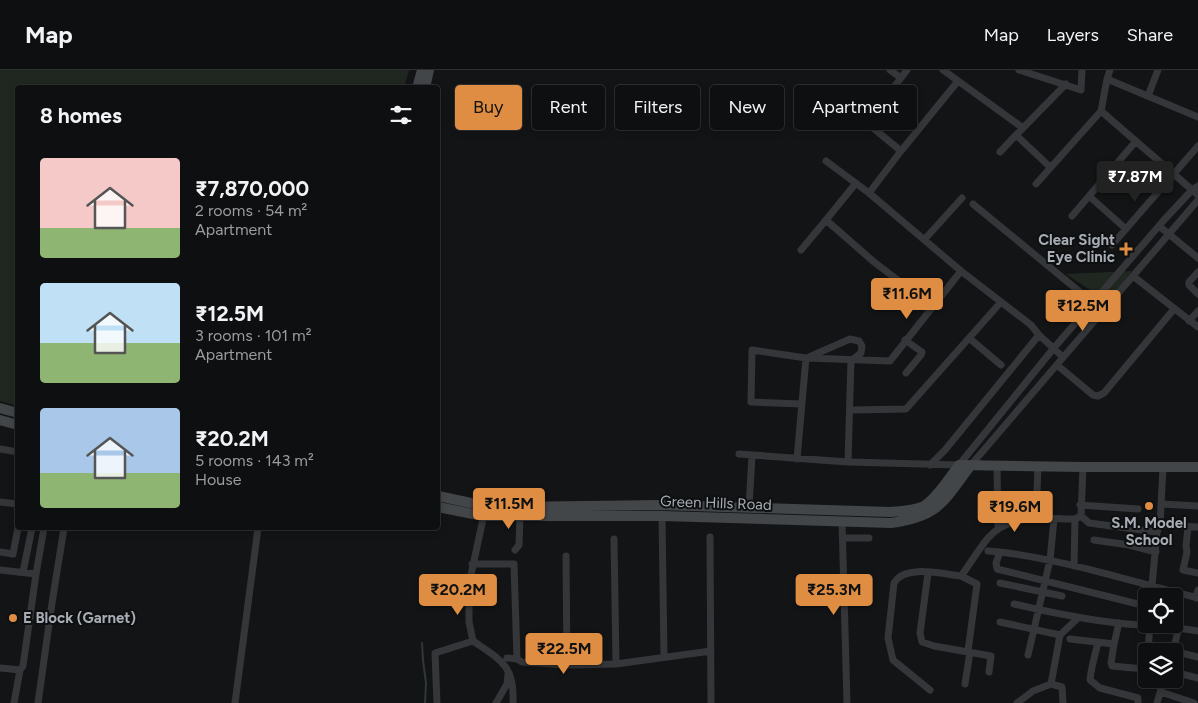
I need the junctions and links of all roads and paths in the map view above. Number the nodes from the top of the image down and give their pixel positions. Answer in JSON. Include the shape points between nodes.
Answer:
{"nodes":[{"id":1,"x":422,"y":70,"type":"edge"},
{"id":2,"x":429,"y":70,"type":"edge"},
{"id":3,"x":890,"y":70,"type":"edge"},
{"id":4,"x":907,"y":70,"type":"edge"},
{"id":5,"x":943,"y":70,"type":"edge"},
{"id":6,"x":1019,"y":70,"type":"edge"},
{"id":7,"x":1082,"y":70,"type":"edge"},
{"id":8,"x":1110,"y":70,"type":"edge"},
{"id":9,"x":1158,"y":70,"type":"edge"},
{"id":10,"x":901,"y":78,"type":"junction"},
{"id":11,"x":1107,"y":79,"type":"junction"},
{"id":12,"x":958,"y":81,"type":"junction"},
{"id":13,"x":1066,"y":84,"type":"junction"},
{"id":14,"x":418,"y":85,"type":"edge"},
{"id":15,"x":425,"y":85,"type":"edge"},
{"id":16,"x":896,"y":85,"type":"edge"},
{"id":17,"x":1148,"y":96,"type":"junction"},
{"id":18,"x":1101,"y":111,"type":"junction"},
{"id":19,"x":1198,"y":117,"type":"edge"},
{"id":20,"x":1023,"y":128,"type":"junction"},
{"id":21,"x":876,"y":130,"type":"edge"},
{"id":22,"x":1016,"y":136,"type":"junction"},
{"id":23,"x":1136,"y":141,"type":"junction"},
{"id":24,"x":1198,"y":146,"type":"edge"},
{"id":25,"x":901,"y":151,"type":"junction"},
{"id":26,"x":1000,"y":152,"type":"dead end"},
{"id":27,"x":826,"y":161,"type":"dead end"},
{"id":28,"x":1050,"y":167,"type":"junction"},
{"id":29,"x":1173,"y":174,"type":"junction"},
{"id":30,"x":856,"y":184,"type":"junction"},
{"id":31,"x":1036,"y":184,"type":"dead end"},
{"id":32,"x":1196,"y":190,"type":"edge"},
{"id":33,"x":869,"y":193,"type":"junction"},
{"id":34,"x":1089,"y":196,"type":"junction"},
{"id":35,"x":962,"y":198,"type":"dead end"},
{"id":36,"x":1198,"y":200,"type":"edge"},
{"id":37,"x":973,"y":204,"type":"dead end"},
{"id":38,"x":1072,"y":216,"type":"dead end"},
{"id":39,"x":826,"y":220,"type":"junction"},
{"id":40,"x":1159,"y":226,"type":"junction"},
{"id":41,"x":1126,"y":229,"type":"junction"},
{"id":42,"x":1169,"y":234,"type":"junction"},
{"id":43,"x":924,"y":240,"type":"junction"},
{"id":44,"x":1112,"y":245,"type":"dead end"},
{"id":45,"x":801,"y":250,"type":"dead end"},
{"id":46,"x":1198,"y":258,"type":"edge"},
{"id":47,"x":960,"y":272,"type":"junction"},
{"id":48,"x":1198,"y":272,"type":"edge"},
{"id":49,"x":1133,"y":276,"type":"junction"},
{"id":50,"x":1198,"y":294,"type":"edge"},
{"id":51,"x":1001,"y":302,"type":"junction"},
{"id":52,"x":1094,"y":303,"type":"junction"},
{"id":53,"x":932,"y":306,"type":"junction"},
{"id":54,"x":1174,"y":309,"type":"junction"},
{"id":55,"x":1103,"y":311,"type":"junction"},
{"id":56,"x":1198,"y":311,"type":"edge"},
{"id":57,"x":1189,"y":320,"type":"junction"},
{"id":58,"x":1198,"y":327,"type":"edge"},
{"id":59,"x":1039,"y":335,"type":"junction"},
{"id":60,"x":969,"y":338,"type":"junction"},
{"id":61,"x":906,"y":341,"type":"junction"},
{"id":62,"x":1054,"y":349,"type":"junction"},
{"id":63,"x":901,"y":350,"type":"dead end"},
{"id":64,"x":1063,"y":357,"type":"junction"},
{"id":65,"x":806,"y":358,"type":"junction"},
{"id":66,"x":851,"y":360,"type":"junction"},
{"id":67,"x":1001,"y":364,"type":"dead end"},
{"id":68,"x":1057,"y":365,"type":"junction"},
{"id":69,"x":906,"y":372,"type":"dead end"},
{"id":70,"x":801,"y":404,"type":"junction"},
{"id":71,"x":0,"y":408,"type":"edge"},
{"id":72,"x":850,"y":410,"type":"junction"},
{"id":73,"x":15,"y":412,"type":"edge"},
{"id":74,"x":0,"y":420,"type":"edge"},
{"id":75,"x":15,"y":425,"type":"edge"},
{"id":76,"x":0,"y":448,"type":"edge"},
{"id":77,"x":15,"y":451,"type":"edge"},
{"id":78,"x":738,"y":454,"type":"dead end"},
{"id":79,"x":752,"y":456,"type":"junction"},
{"id":80,"x":797,"y":459,"type":"junction"},
{"id":81,"x":848,"y":462,"type":"junction"},
{"id":82,"x":930,"y":465,"type":"junction"},
{"id":83,"x":958,"y":465,"type":"junction"},
{"id":84,"x":971,"y":465,"type":"junction"},
{"id":85,"x":997,"y":466,"type":"junction"},
{"id":86,"x":1038,"y":467,"type":"junction"},
{"id":87,"x":1083,"y":467,"type":"junction"},
{"id":88,"x":1163,"y":467,"type":"junction"},
{"id":89,"x":1198,"y":467,"type":"edge"},
{"id":90,"x":1037,"y":490,"type":"dead end"},
{"id":91,"x":440,"y":496,"type":"edge"},
{"id":92,"x":0,"y":502,"type":"edge"},
{"id":93,"x":15,"y":504,"type":"edge"},
{"id":94,"x":1161,"y":504,"type":"junction"},
{"id":95,"x":486,"y":505,"type":"junction"},
{"id":96,"x":1080,"y":505,"type":"junction"},
{"id":97,"x":1198,"y":506,"type":"edge"},
{"id":98,"x":440,"y":507,"type":"edge"},
{"id":99,"x":749,"y":507,"type":"junction"},
{"id":100,"x":1138,"y":509,"type":"dead end"},
{"id":101,"x":483,"y":516,"type":"junction"},
{"id":102,"x":520,"y":516,"type":"junction"},
{"id":103,"x":662,"y":516,"type":"junction"},
{"id":104,"x":1078,"y":518,"type":"junction"},
{"id":105,"x":1054,"y":520,"type":"junction"},
{"id":106,"x":842,"y":521,"type":"junction"},
{"id":107,"x":1160,"y":525,"type":"junction"},
{"id":108,"x":1188,"y":527,"type":"junction"},
{"id":109,"x":1198,"y":527,"type":"edge"},
{"id":110,"x":998,"y":529,"type":"junction"},
{"id":111,"x":18,"y":530,"type":"edge"},
{"id":112,"x":32,"y":530,"type":"edge"},
{"id":113,"x":44,"y":530,"type":"edge"},
{"id":114,"x":64,"y":530,"type":"edge"},
{"id":115,"x":258,"y":530,"type":"edge"},
{"id":116,"x":1157,"y":532,"type":"junction"},
{"id":117,"x":710,"y":537,"type":"dead end"},
{"id":118,"x":843,"y":538,"type":"junction"},
{"id":119,"x":869,"y":538,"type":"dead end"},
{"id":120,"x":614,"y":539,"type":"dead end"},
{"id":121,"x":1094,"y":540,"type":"dead end"},
{"id":122,"x":515,"y":550,"type":"dead end"},
{"id":123,"x":984,"y":550,"type":"junction"},
{"id":124,"x":0,"y":552,"type":"edge"},
{"id":125,"x":1000,"y":552,"type":"junction"},
{"id":126,"x":1156,"y":552,"type":"junction"},
{"id":127,"x":566,"y":556,"type":"dead end"},
{"id":128,"x":1050,"y":560,"type":"junction"},
{"id":129,"x":472,"y":564,"type":"junction"},
{"id":130,"x":1074,"y":566,"type":"junction"},
{"id":131,"x":0,"y":570,"type":"edge"},
{"id":132,"x":23,"y":572,"type":"junction"},
{"id":133,"x":928,"y":573,"type":"junction"},
{"id":134,"x":1198,"y":573,"type":"edge"},
{"id":135,"x":36,"y":574,"type":"junction"},
{"id":136,"x":960,"y":576,"type":"junction"},
{"id":137,"x":1000,"y":582,"type":"dead end"},
{"id":138,"x":1046,"y":582,"type":"junction"},
{"id":139,"x":1152,"y":587,"type":"junction"},
{"id":140,"x":1043,"y":592,"type":"junction"},
{"id":141,"x":1197,"y":595,"type":"edge"},
{"id":142,"x":1062,"y":596,"type":"dead end"},
{"id":143,"x":1014,"y":604,"type":"dead end"},
{"id":144,"x":1138,"y":604,"type":"edge"},
{"id":145,"x":1039,"y":610,"type":"junction"},
{"id":146,"x":1078,"y":618,"type":"junction"},
{"id":147,"x":1000,"y":622,"type":"dead end"},
{"id":148,"x":1119,"y":623,"type":"junction"},
{"id":149,"x":1138,"y":624,"type":"edge"},
{"id":150,"x":1183,"y":628,"type":"edge"},
{"id":151,"x":1034,"y":630,"type":"junction"},
{"id":152,"x":1198,"y":631,"type":"edge"},
{"id":153,"x":1060,"y":635,"type":"junction"},
{"id":154,"x":1070,"y":638,"type":"dead end"},
{"id":155,"x":473,"y":641,"type":"junction"},
{"id":156,"x":1098,"y":642,"type":"junction"},
{"id":157,"x":1114,"y":644,"type":"junction"},
{"id":158,"x":711,"y":651,"type":"junction"},
{"id":159,"x":969,"y":652,"type":"junction"},
{"id":160,"x":1183,"y":653,"type":"edge"},
{"id":161,"x":1028,"y":655,"type":"dead end"},
{"id":162,"x":664,"y":657,"type":"junction"},
{"id":163,"x":1198,"y":657,"type":"edge"},
{"id":164,"x":507,"y":658,"type":"dead end"},
{"id":165,"x":517,"y":659,"type":"junction"},
{"id":166,"x":616,"y":664,"type":"junction"},
{"id":167,"x":567,"y":665,"type":"junction"},
{"id":168,"x":0,"y":668,"type":"edge"},
{"id":169,"x":1138,"y":668,"type":"edge"},
{"id":170,"x":20,"y":670,"type":"junction"},
{"id":171,"x":509,"y":670,"type":"junction"},
{"id":172,"x":989,"y":672,"type":"dead end"},
{"id":173,"x":1183,"y":674,"type":"edge"},
{"id":174,"x":1198,"y":678,"type":"edge"},
{"id":175,"x":965,"y":684,"type":"dead end"},
{"id":176,"x":1051,"y":684,"type":"junction"},
{"id":177,"x":1162,"y":688,"type":"edge"},
{"id":178,"x":930,"y":690,"type":"dead end"},
{"id":179,"x":1161,"y":692,"type":"junction"},
{"id":180,"x":14,"y":703,"type":"edge"},
{"id":181,"x":38,"y":703,"type":"edge"},
{"id":182,"x":235,"y":703,"type":"edge"},
{"id":183,"x":437,"y":703,"type":"edge"},
{"id":184,"x":496,"y":703,"type":"edge"},
{"id":185,"x":513,"y":703,"type":"edge"},
{"id":186,"x":711,"y":703,"type":"edge"},
{"id":187,"x":847,"y":703,"type":"edge"},
{"id":188,"x":1017,"y":703,"type":"edge"},
{"id":189,"x":1063,"y":703,"type":"edge"},
{"id":190,"x":1138,"y":703,"type":"edge"},
{"id":191,"x":1157,"y":703,"type":"edge"},
{"id":192,"x":1194,"y":703,"type":"edge"}],
"edges":[{"from":1,"to":14,"type":"street"},
{"from":2,"to":15,"type":"street"},
{"from":3,"to":10,"type":"street"},
{"from":4,"to":10,"type":"street"},
{"from":5,"to":12,"type":"street"},
{"from":6,"to":13,"type":"street"},
{"from":7,"to":13,"type":"street","via":[[1081,90]]},
{"from":8,"to":11,"type":"street"},
{"from":9,"to":17,"type":"street"},
{"from":10,"to":16,"type":"street"},
{"from":11,"to":17,"type":"street"},
{"from":11,"to":18,"type":"street"},
{"from":12,"to":20,"type":"street"},
{"from":12,"to":25,"type":"street"},
{"from":13,"to":20,"type":"street"},
{"from":17,"to":19,"type":"street"},
{"from":18,"to":23,"type":"street"},
{"from":18,"to":28,"type":"street"},
{"from":20,"to":22,"type":"street"},
{"from":21,"to":25,"type":"street"},
{"from":22,"to":26,"type":"street"},
{"from":22,"to":28,"type":"street"},
{"from":23,"to":29,"type":"street"},
{"from":23,"to":34,"type":"street"},
{"from":24,"to":29,"type":"street"},
{"from":25,"to":33,"type":"street"},
{"from":27,"to":30,"type":"street"},
{"from":28,"to":31,"type":"street"},
{"from":29,"to":32,"type":"street"},
{"from":29,"to":41,"type":"street"},
{"from":30,"to":33,"type":"street"},
{"from":30,"to":39,"type":"street"},
{"from":32,"to":40,"type":"street"},
{"from":33,"to":43,"type":"street"},
{"from":34,"to":38,"type":"street"},
{"from":34,"to":41,"type":"street"},
{"from":35,"to":43,"type":"street"},
{"from":36,"to":42,"type":"street"},
{"from":37,"to":52,"type":"street"},
{"from":39,"to":45,"type":"street"},
{"from":39,"to":53,"type":"street"},
{"from":40,"to":42,"type":"street"},
{"from":40,"to":52,"type":"street"},
{"from":41,"to":44,"type":"street"},
{"from":42,"to":46,"type":"street"},
{"from":42,"to":49,"type":"street"},
{"from":43,"to":47,"type":"street"},
{"from":47,"to":51,"type":"street"},
{"from":47,"to":53,"type":"street"},
{"from":48,"to":50,"type":"street","via":[[1189,285]]},
{"from":49,"to":54,"type":"street"},
{"from":49,"to":55,"type":"street"},
{"from":51,"to":59,"type":"street"},
{"from":51,"to":60,"type":"street"},
{"from":52,"to":55,"type":"street"},
{"from":52,"to":62,"type":"street"},
{"from":53,"to":61,"type":"street"},
{"from":54,"to":57,"type":"street"},
{"from":54,"to":68,"type":"street","via":[[1098,396]]},
{"from":55,"to":64,"type":"street"},
{"from":56,"to":57,"type":"street"},
{"from":57,"to":58,"type":"street"},
{"from":59,"to":62,"type":"street"},
{"from":59,"to":82,"type":"street"},
{"from":60,"to":67,"type":"street"},
{"from":60,"to":72,"type":"street","via":[[906,409]]},
{"from":61,"to":63,"type":"street"},
{"from":61,"to":66,"type":"street","via":[[890,361]]},
{"from":61,"to":69,"type":"street","via":[[922,354]]},
{"from":62,"to":64,"type":"street"},
{"from":62,"to":83,"type":"street"},
{"from":64,"to":68,"type":"street"},
{"from":65,"to":66,"type":"street"},
{"from":65,"to":66,"type":"street","via":[[850,338],[862,346],[861,353]]},
{"from":65,"to":70,"type":"street"},
{"from":65,"to":70,"type":"street","via":[[752,350],[750,402]]},
{"from":66,"to":72,"type":"street"},
{"from":68,"to":84,"type":"street"},
{"from":70,"to":80,"type":"street"},
{"from":71,"to":73,"type":"street"},
{"from":72,"to":81,"type":"street"},
{"from":74,"to":75,"type":"street"},
{"from":76,"to":77,"type":"street"},
{"from":78,"to":79,"type":"street"},
{"from":79,"to":80,"type":"street"},
{"from":79,"to":99,"type":"street"},
{"from":80,"to":81,"type":"street"},
{"from":81,"to":82,"type":"street"},
{"from":82,"to":83,"type":"street"},
{"from":83,"to":84,"type":"street"},
{"from":83,"to":99,"type":"street","name":"Green Hills Road","via":[[930,501],[907,511]]},
{"from":84,"to":85,"type":"street"},
{"from":84,"to":106,"type":"street","name":"Green Hills Road","via":[[932,512],[891,523]]},
{"from":85,"to":86,"type":"street"},
{"from":85,"to":110,"type":"street"},
{"from":86,"to":87,"type":"street"},
{"from":86,"to":90,"type":"street"},
{"from":87,"to":88,"type":"street"},
{"from":87,"to":96,"type":"street"},
{"from":88,"to":89,"type":"street"},
{"from":88,"to":94,"type":"street"},
{"from":91,"to":95,"type":"street","name":"Green Hills Road"},
{"from":92,"to":93,"type":"street"},
{"from":94,"to":97,"type":"street"},
{"from":94,"to":107,"type":"street"},
{"from":95,"to":99,"type":"street","name":"Green Hills Road"},
{"from":95,"to":101,"type":"street"},
{"from":96,"to":100,"type":"street"},
{"from":96,"to":104,"type":"street"},
{"from":98,"to":101,"type":"street","name":"Green Hills Road"},
{"from":101,"to":102,"type":"street","name":"Green Hills Road"},
{"from":101,"to":129,"type":"street"},
{"from":102,"to":103,"type":"street","name":"Green Hills Road"},
{"from":102,"to":122,"type":"street","via":[[519,546]]},
{"from":103,"to":106,"type":"street","name":"Green Hills Road"},
{"from":103,"to":162,"type":"street"},
{"from":104,"to":105,"type":"street"},
{"from":104,"to":116,"type":"street","via":[[1089,523]]},
{"from":104,"to":130,"type":"street"},
{"from":105,"to":110,"type":"street","via":[[1023,519]]},
{"from":105,"to":128,"type":"street"},
{"from":106,"to":118,"type":"street"},
{"from":107,"to":108,"type":"street"},
{"from":107,"to":116,"type":"street"},
{"from":108,"to":109,"type":"street"},
{"from":108,"to":134,"type":"street","via":[[1183,570]]},
{"from":110,"to":123,"type":"street","via":[[988,538]]},
{"from":111,"to":124,"type":"street","via":[[13,554]]},
{"from":112,"to":132,"type":"street"},
{"from":113,"to":135,"type":"street"},
{"from":114,"to":181,"type":"street"},
{"from":115,"to":182,"type":"street"},
{"from":116,"to":126,"type":"street"},
{"from":117,"to":158,"type":"street"},
{"from":118,"to":119,"type":"street"},
{"from":118,"to":187,"type":"street"},
{"from":120,"to":166,"type":"street"},
{"from":121,"to":126,"type":"street"},
{"from":123,"to":125,"type":"street"},
{"from":123,"to":136,"type":"street"},
{"from":125,"to":128,"type":"street"},
{"from":125,"to":138,"type":"street","via":[[997,569]]},
{"from":126,"to":139,"type":"street"},
{"from":127,"to":167,"type":"street"},
{"from":128,"to":130,"type":"street"},
{"from":128,"to":138,"type":"street"},
{"from":129,"to":155,"type":"street","via":[[469,594]]},
{"from":129,"to":165,"type":"street","via":[[514,564]]},
{"from":130,"to":139,"type":"street"},
{"from":131,"to":132,"type":"street"},
{"from":132,"to":135,"type":"street"},
{"from":133,"to":136,"type":"street"},
{"from":133,"to":159,"type":"street","via":[[920,633],[922,642]]},
{"from":133,"to":178,"type":"street","via":[[908,572],[896,579],[888,638],[893,660]]},
{"from":135,"to":170,"type":"street"},
{"from":136,"to":159,"type":"street","via":[[977,584]]},
{"from":137,"to":140,"type":"street"},
{"from":138,"to":140,"type":"street"},
{"from":138,"to":144,"type":"street"},
{"from":139,"to":141,"type":"street"},
{"from":140,"to":142,"type":"street"},
{"from":140,"to":145,"type":"street"},
{"from":143,"to":145,"type":"street"},
{"from":145,"to":146,"type":"street"},
{"from":145,"to":151,"type":"street"},
{"from":146,"to":148,"type":"street"},
{"from":146,"to":153,"type":"street"},
{"from":147,"to":151,"type":"street"},
{"from":148,"to":149,"type":"street"},
{"from":148,"to":157,"type":"street"},
{"from":150,"to":152,"type":"street"},
{"from":151,"to":153,"type":"street"},
{"from":151,"to":161,"type":"street"},
{"from":153,"to":176,"type":"street"},
{"from":154,"to":156,"type":"street"},
{"from":155,"to":171,"type":"street"},
{"from":155,"to":183,"type":"street","via":[[435,652]]},
{"from":156,"to":157,"type":"street"},
{"from":156,"to":190,"type":"street","via":[[1090,680],[1100,688],[1138,698]]},
{"from":157,"to":169,"type":"street","via":[[1112,666]]},
{"from":158,"to":162,"type":"street"},
{"from":158,"to":186,"type":"street"},
{"from":159,"to":172,"type":"street","via":[[991,656]]},
{"from":159,"to":175,"type":"street"},
{"from":160,"to":163,"type":"street"},
{"from":162,"to":166,"type":"street"},
{"from":164,"to":165,"type":"street"},
{"from":165,"to":167,"type":"street"},
{"from":166,"to":167,"type":"street"},
{"from":168,"to":170,"type":"street"},
{"from":170,"to":180,"type":"street"},
{"from":171,"to":184,"type":"street","via":[[507,684]]},
{"from":171,"to":185,"type":"street","via":[[514,688]]},
{"from":173,"to":174,"type":"street"},
{"from":176,"to":188,"type":"street","via":[[1033,691]]},
{"from":176,"to":189,"type":"street","via":[[1062,687]]},
{"from":177,"to":179,"type":"street"},
{"from":179,"to":191,"type":"street"},
{"from":179,"to":192,"type":"street"}]}
